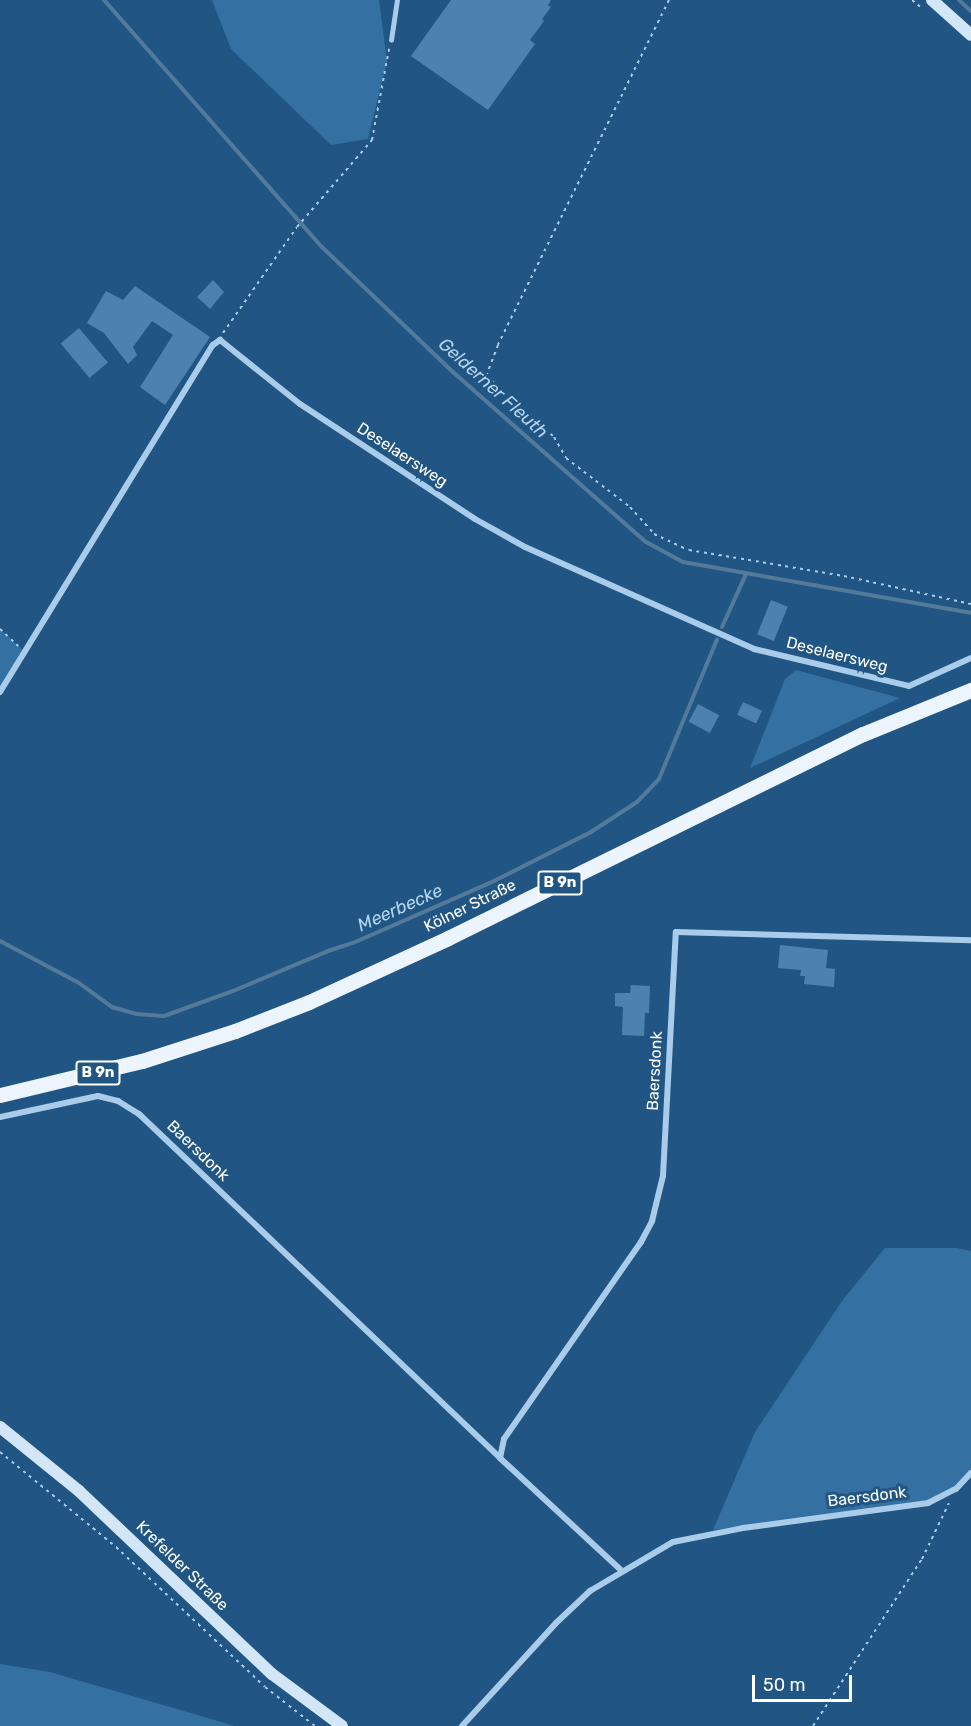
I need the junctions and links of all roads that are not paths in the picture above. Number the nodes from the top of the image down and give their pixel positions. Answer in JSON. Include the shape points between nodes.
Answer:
{"nodes":[{"id":1,"x":396,"y":0,"type":"edge"},
{"id":2,"x":932,"y":0,"type":"edge"},
{"id":3,"x":971,"y":35,"type":"edge"},
{"id":4,"x":391,"y":40,"type":"road end"},
{"id":5,"x":971,"y":658,"type":"edge"},
{"id":6,"x":971,"y":690,"type":"edge"},
{"id":7,"x":0,"y":692,"type":"edge"},
{"id":8,"x":971,"y":940,"type":"edge"},
{"id":9,"x":0,"y":1095,"type":"edge"},
{"id":10,"x":0,"y":1117,"type":"edge"},
{"id":11,"x":0,"y":1427,"type":"edge"},
{"id":12,"x":500,"y":1458,"type":"junction"},
{"id":13,"x":971,"y":1473,"type":"edge"},
{"id":14,"x":622,"y":1571,"type":"junction"},
{"id":15,"x":342,"y":1726,"type":"edge"},
{"id":16,"x":462,"y":1726,"type":"edge"}],
"edges":[{"from":1,"to":4,"type":"lane"},
{"from":2,"to":3,"type":"main road"},
{"from":5,"to":7,"type":"street","name":"Deselaersweg","via":[[909,686],[754,649],[525,547],[475,519],[300,404],[220,340],[213,345]]},
{"from":6,"to":9,"type":"main road","name":"Kölner Straße","number":"B 9n","via":[[863,734],[309,1002],[142,1061]]},
{"from":8,"to":12,"type":"street","name":"Baersdonk","via":[[676,932],[663,1176],[652,1221],[504,1438]]},
{"from":10,"to":12,"type":"street","name":"Baersdonk","via":[[98,1096],[118,1101],[139,1114]]},
{"from":11,"to":15,"type":"main road","name":"Krefelder Straße","via":[[79,1491],[272,1674]]},
{"from":12,"to":14,"type":"street","name":"Baersdonk"},
{"from":13,"to":14,"type":"street","name":"Baersdonk","via":[[956,1490],[928,1503],[673,1542]]},
{"from":14,"to":16,"type":"street","name":"Baersdonk","via":[[571,1608]]}]}
